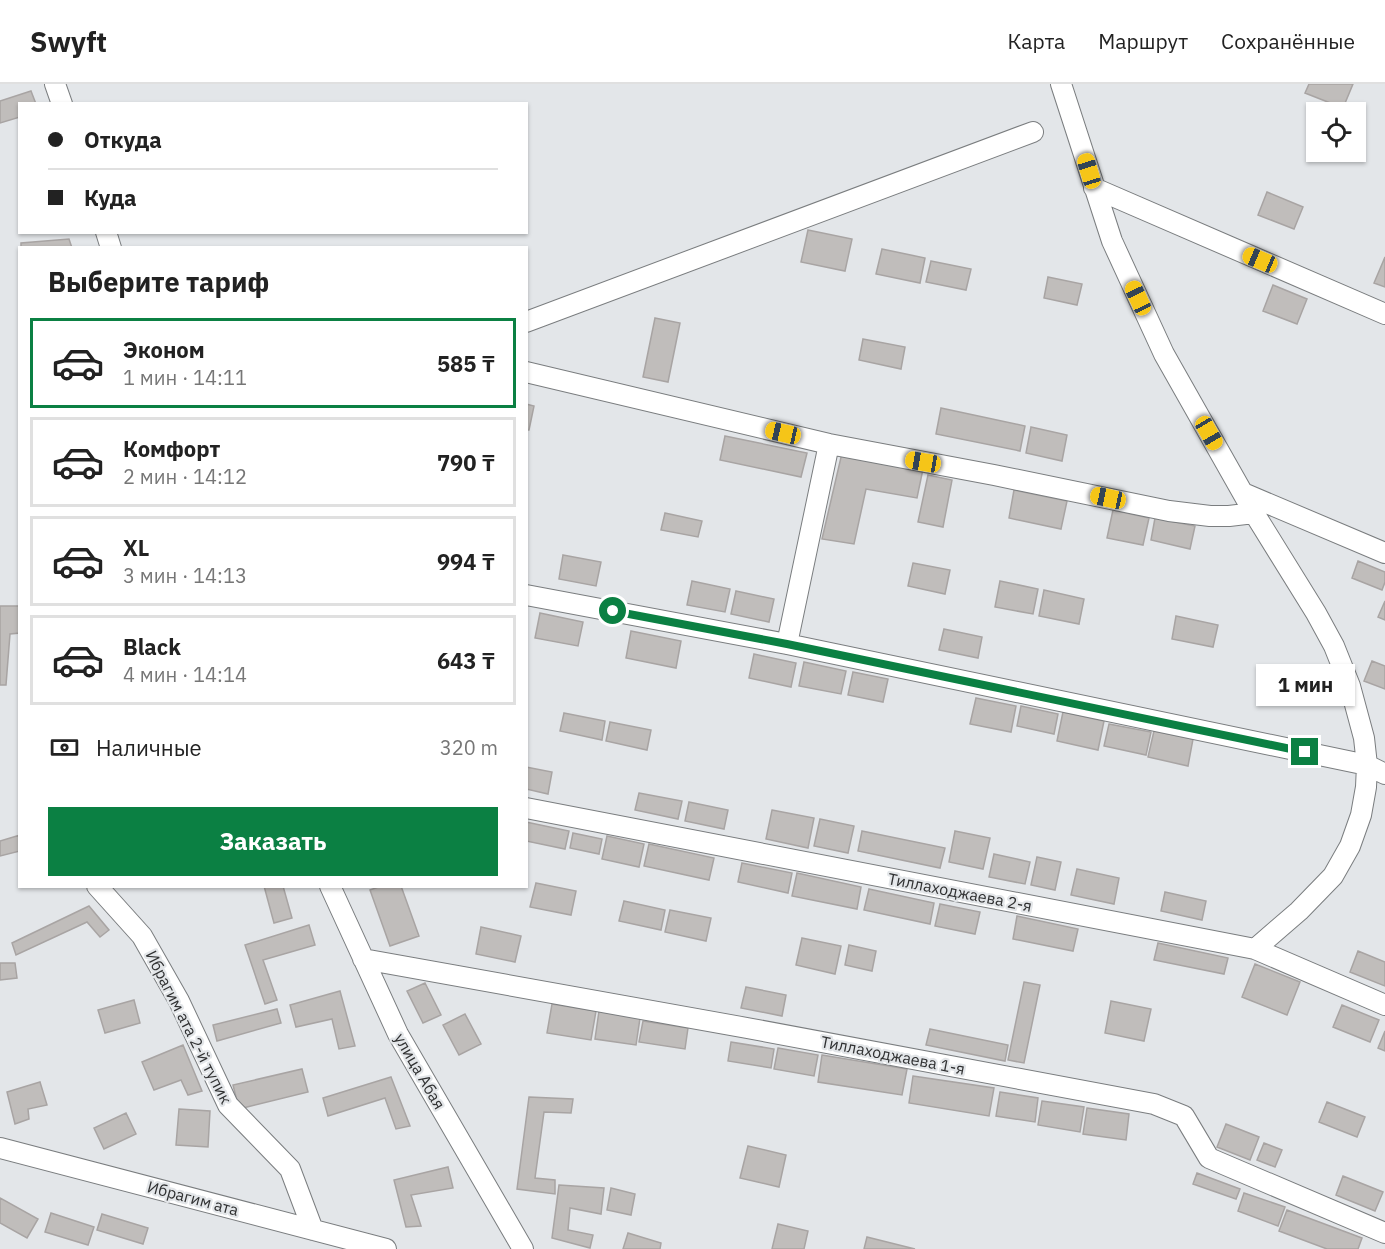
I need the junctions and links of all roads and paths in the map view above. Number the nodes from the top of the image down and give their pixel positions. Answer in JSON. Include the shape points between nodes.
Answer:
{"nodes":[{"id":1,"x":55,"y":84,"type":"edge"},
{"id":2,"x":1061,"y":84,"type":"edge"},
{"id":3,"x":61,"y":102,"type":"edge"},
{"id":4,"x":1033,"y":132,"type":"dead end"},
{"id":5,"x":1094,"y":188,"type":"junction"},
{"id":6,"x":1385,"y":314,"type":"edge"},
{"id":7,"x":528,"y":321,"type":"edge"},
{"id":8,"x":528,"y":372,"type":"edge"},
{"id":9,"x":829,"y":444,"type":"junction"},
{"id":10,"x":1243,"y":493,"type":"junction"},
{"id":11,"x":1254,"y":513,"type":"junction"},
{"id":12,"x":1385,"y":553,"type":"edge"},
{"id":13,"x":528,"y":595,"type":"edge"},
{"id":14,"x":787,"y":644,"type":"junction"},
{"id":15,"x":1367,"y":765,"type":"junction"},
{"id":16,"x":1385,"y":774,"type":"edge"},
{"id":17,"x":528,"y":808,"type":"edge"},
{"id":18,"x":99,"y":888,"type":"edge"},
{"id":19,"x":331,"y":888,"type":"edge"},
{"id":20,"x":1255,"y":949,"type":"junction"},
{"id":21,"x":363,"y":959,"type":"junction"},
{"id":22,"x":1385,"y":1005,"type":"edge"},
{"id":23,"x":0,"y":1148,"type":"edge"},
{"id":24,"x":313,"y":1230,"type":"junction"},
{"id":25,"x":1385,"y":1233,"type":"edge"},
{"id":26,"x":386,"y":1249,"type":"edge"},
{"id":27,"x":523,"y":1249,"type":"edge"}],
"edges":[{"from":1,"to":3,"type":"street"},
{"from":2,"to":5,"type":"street"},
{"from":4,"to":7,"type":"street"},
{"from":5,"to":6,"type":"street"},
{"from":5,"to":10,"type":"street","via":[[1112,241],[1164,354]]},
{"from":8,"to":9,"type":"street"},
{"from":9,"to":11,"type":"street","via":[[1169,511],[1210,516]]},
{"from":9,"to":14,"type":"street"},
{"from":10,"to":11,"type":"street"},
{"from":10,"to":12,"type":"street"},
{"from":11,"to":15,"type":"street","via":[[1334,646],[1350,686]]},
{"from":13,"to":14,"type":"street"},
{"from":14,"to":15,"type":"street"},
{"from":15,"to":16,"type":"street"},
{"from":15,"to":20,"type":"street","via":[[1360,814],[1350,846],[1333,876]]},
{"from":17,"to":20,"type":"street","name":"Тиллаходжаева 2-я"},
{"from":18,"to":24,"type":"street","name":"Ибрагим ата 2-й тупик","via":[[142,936],[179,1001],[228,1105],[290,1169]]},
{"from":19,"to":21,"type":"street","name":"улица Абая"},
{"from":20,"to":22,"type":"street","name":"Тиллаходжаева 2-я"},
{"from":21,"to":25,"type":"street","name":"Тиллаходжаева 1-я","via":[[1154,1104],[1184,1116],[1209,1158]]},
{"from":21,"to":27,"type":"street","name":"улица Абая","via":[[398,1034]]},
{"from":23,"to":24,"type":"street","name":"Ибрагим ата"},
{"from":24,"to":26,"type":"street","name":"Ибрагим ата"}]}
